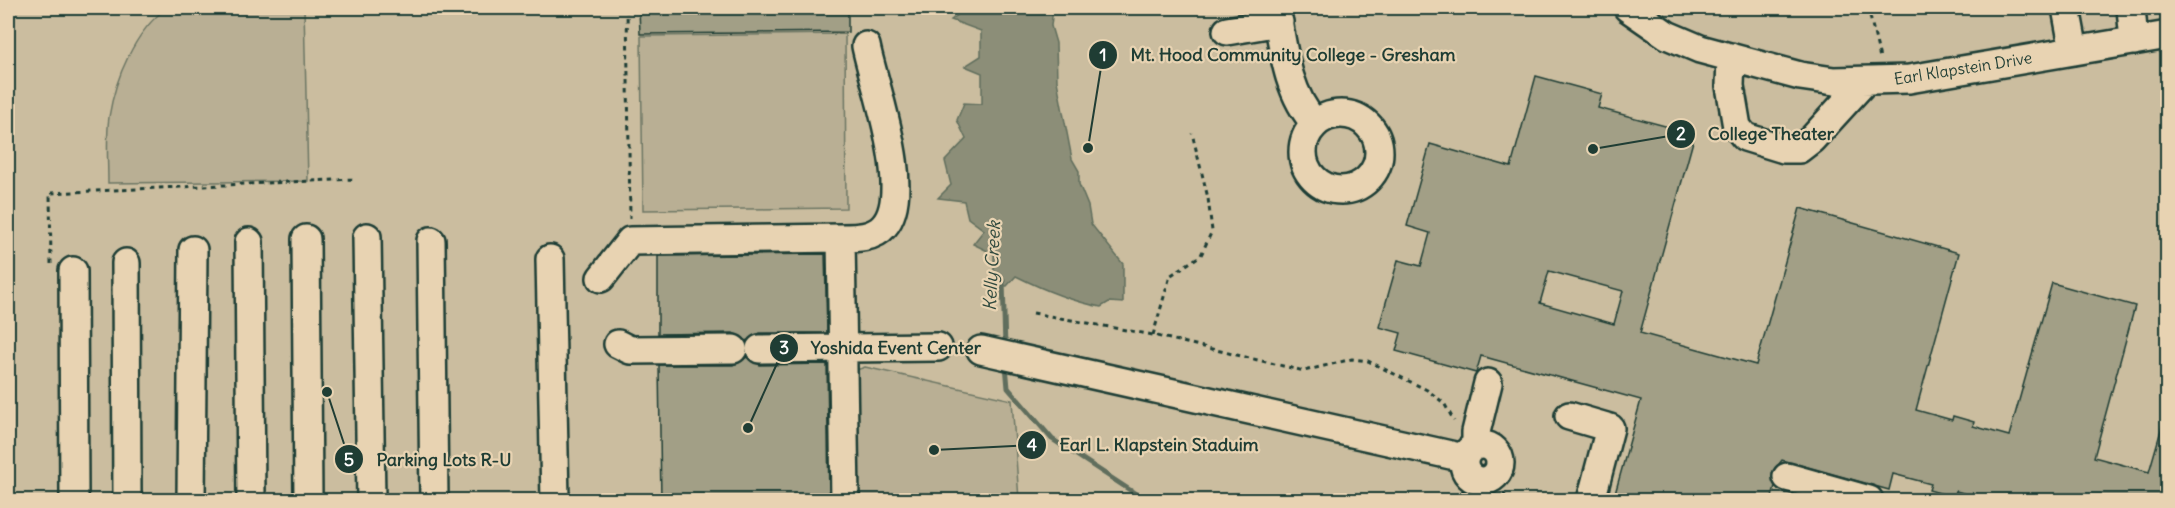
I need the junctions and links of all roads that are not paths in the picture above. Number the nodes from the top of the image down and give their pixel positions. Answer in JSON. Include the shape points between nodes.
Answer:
{"nodes":[{"id":1,"x":1628,"y":8,"type":"edge"},
{"id":2,"x":2066,"y":8,"type":"edge"},
{"id":3,"x":2131,"y":8,"type":"edge"},
{"id":4,"x":1278,"y":15,"type":"edge"},
{"id":5,"x":1227,"y":31,"type":"dead end"},
{"id":6,"x":2168,"y":35,"type":"edge"},
{"id":7,"x":2134,"y":41,"type":"junction"},
{"id":8,"x":867,"y":46,"type":"dead end"},
{"id":9,"x":2074,"y":51,"type":"junction"},
{"id":10,"x":1731,"y":57,"type":"junction"},
{"id":11,"x":1874,"y":81,"type":"junction"},
{"id":12,"x":1315,"y":123,"type":"dead end"},
{"id":13,"x":367,"y":237,"type":"dead end"},
{"id":14,"x":841,"y":238,"type":"junction"},
{"id":15,"x":306,"y":239,"type":"dead end"},
{"id":16,"x":431,"y":241,"type":"dead end"},
{"id":17,"x":249,"y":242,"type":"dead end"},
{"id":18,"x":193,"y":250,"type":"dead end"},
{"id":19,"x":550,"y":259,"type":"dead end"},
{"id":20,"x":126,"y":263,"type":"dead end"},
{"id":21,"x":62,"y":272,"type":"road end"},
{"id":22,"x":601,"y":278,"type":"dead end"},
{"id":23,"x":618,"y":344,"type":"dead end"},
{"id":24,"x":938,"y":347,"type":"dead end"},
{"id":25,"x":733,"y":349,"type":"dead end"},
{"id":26,"x":760,"y":349,"type":"dead end"},
{"id":27,"x":843,"y":349,"type":"junction"},
{"id":28,"x":981,"y":350,"type":"dead end"},
{"id":29,"x":1488,"y":383,"type":"dead end"},
{"id":30,"x":1569,"y":416,"type":"dead end"},
{"id":31,"x":1787,"y":477,"type":"dead end"},
{"id":32,"x":74,"y":501,"type":"edge"},
{"id":33,"x":127,"y":501,"type":"edge"},
{"id":34,"x":192,"y":501,"type":"edge"},
{"id":35,"x":251,"y":501,"type":"edge"},
{"id":36,"x":308,"y":501,"type":"edge"},
{"id":37,"x":371,"y":501,"type":"edge"},
{"id":38,"x":434,"y":501,"type":"edge"},
{"id":39,"x":555,"y":501,"type":"edge"},
{"id":40,"x":844,"y":501,"type":"edge"},
{"id":41,"x":1591,"y":501,"type":"edge"},
{"id":42,"x":1869,"y":501,"type":"edge"}],
"edges":[{"from":1,"to":10,"type":"street","name":"Earl Klapstein Drive","via":[[1667,35]]},
{"from":2,"to":9,"type":"street"},
{"from":3,"to":7,"type":"street"},
{"from":4,"to":5,"type":"street"},
{"from":4,"to":12,"type":"street","via":[[1292,84],[1301,108]]},
{"from":6,"to":7,"type":"street","name":"Earl Klapstein Drive"},
{"from":7,"to":9,"type":"street","name":"Earl Klapstein Drive"},
{"from":8,"to":14,"type":"street","via":[[893,159],[893,208],[885,225],[872,234]]},
{"from":9,"to":11,"type":"street","name":"Earl Klapstein Drive","via":[[1909,79]]},
{"from":10,"to":11,"type":"street","name":"Earl Klapstein Drive","via":[[1834,81]]},
{"from":10,"to":11,"type":"street","via":[[1730,86],[1737,127],[1745,137],[1784,149],[1798,149],[1812,139]]},
{"from":13,"to":37,"type":"street"},
{"from":14,"to":22,"type":"street","via":[[630,241]]},
{"from":14,"to":27,"type":"street"},
{"from":15,"to":36,"type":"street"},
{"from":16,"to":38,"type":"street"},
{"from":17,"to":35,"type":"street"},
{"from":18,"to":34,"type":"street"},
{"from":19,"to":39,"type":"street"},
{"from":20,"to":33,"type":"street"},
{"from":21,"to":32,"type":"street"},
{"from":23,"to":25,"type":"street","via":[[630,350]]},
{"from":24,"to":27,"type":"street"},
{"from":26,"to":27,"type":"street"},
{"from":27,"to":40,"type":"street"},
{"from":28,"to":29,"type":"street","via":[[1475,462],[1476,432]]},
{"from":30,"to":41,"type":"street","via":[[1610,428]]},
{"from":31,"to":42,"type":"street"}]}
